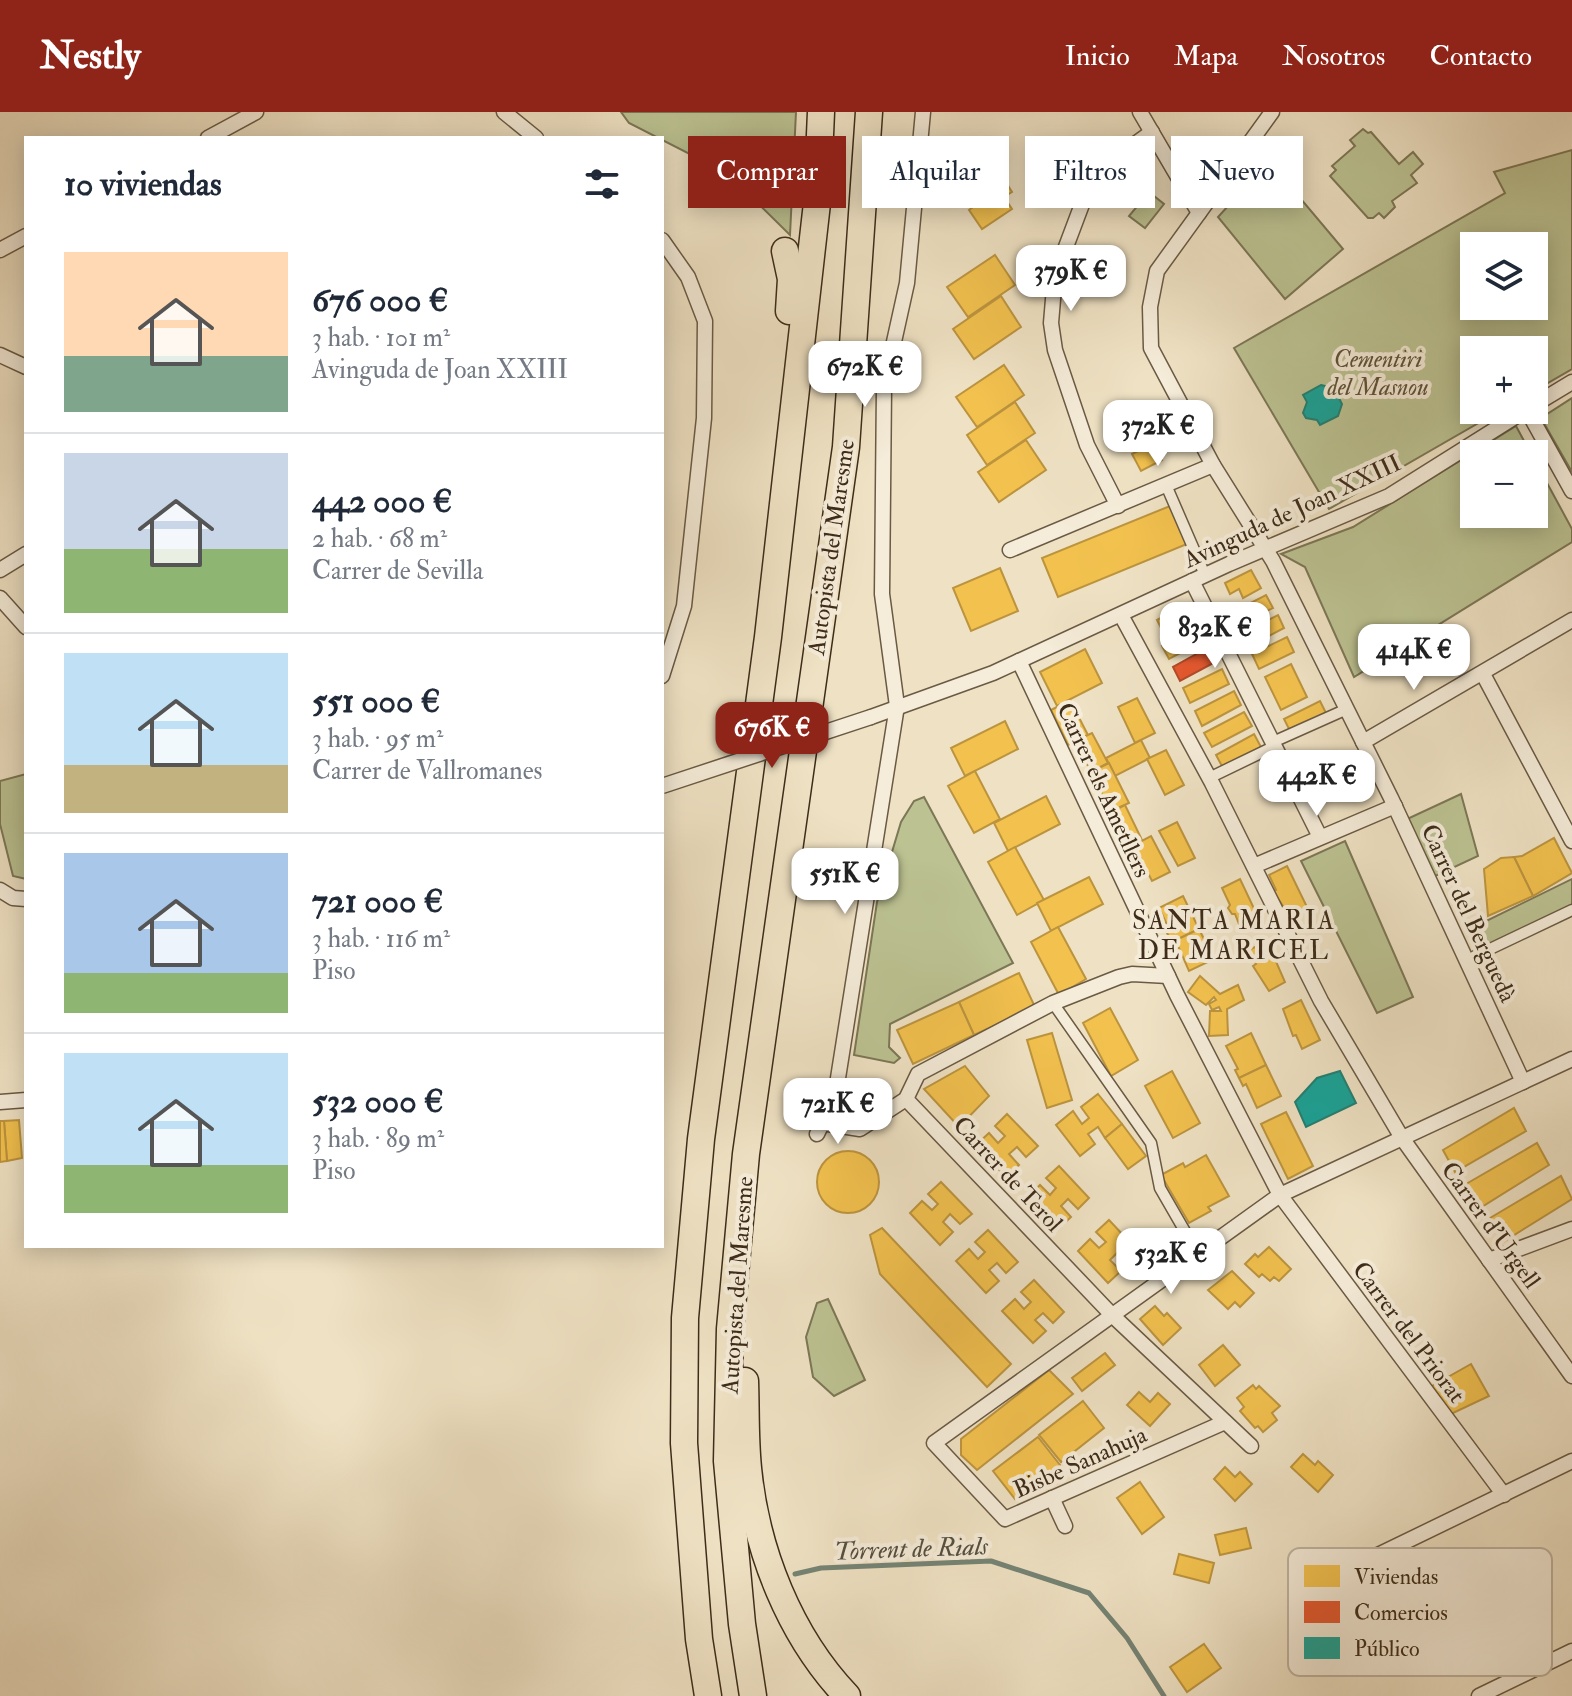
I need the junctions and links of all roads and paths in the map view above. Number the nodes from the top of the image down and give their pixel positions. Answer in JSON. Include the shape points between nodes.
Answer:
{"nodes":[{"id":1,"x":256,"y":112,"type":"edge"},
{"id":2,"x":504,"y":112,"type":"edge"},
{"id":3,"x":821,"y":112,"type":"edge"},
{"id":4,"x":869,"y":112,"type":"edge"},
{"id":5,"x":923,"y":112,"type":"edge"},
{"id":6,"x":1140,"y":112,"type":"edge"},
{"id":7,"x":1272,"y":112,"type":"edge"},
{"id":8,"x":1152,"y":132,"type":"junction"},
{"id":9,"x":212,"y":136,"type":"edge"},
{"id":10,"x":534,"y":136,"type":"edge"},
{"id":11,"x":1199,"y":213,"type":"junction"},
{"id":12,"x":24,"y":237,"type":"edge"},
{"id":13,"x":664,"y":243,"type":"edge"},
{"id":14,"x":0,"y":250,"type":"edge"},
{"id":15,"x":785,"y":251,"type":"dead end"},
{"id":16,"x":0,"y":355,"type":"edge"},
{"id":17,"x":24,"y":366,"type":"edge"},
{"id":18,"x":1572,"y":382,"type":"edge"},
{"id":19,"x":1548,"y":397,"type":"edge"},
{"id":20,"x":1505,"y":424,"type":"edge"},
{"id":21,"x":1535,"y":424,"type":"edge"},
{"id":22,"x":1213,"y":465,"type":"junction"},
{"id":23,"x":1166,"y":485,"type":"junction"},
{"id":24,"x":1572,"y":491,"type":"edge"},
{"id":25,"x":1118,"y":506,"type":"junction"},
{"id":26,"x":1267,"y":549,"type":"junction"},
{"id":27,"x":1010,"y":550,"type":"dead end"},
{"id":28,"x":24,"y":555,"type":"edge"},
{"id":29,"x":0,"y":570,"type":"edge"},
{"id":30,"x":1199,"y":578,"type":"junction"},
{"id":31,"x":0,"y":598,"type":"edge"},
{"id":32,"x":1121,"y":615,"type":"junction"},
{"id":33,"x":1572,"y":620,"type":"edge"},
{"id":34,"x":24,"y":625,"type":"edge"},
{"id":35,"x":768,"y":637,"type":"junction"},
{"id":36,"x":1019,"y":661,"type":"junction"},
{"id":37,"x":664,"y":670,"type":"edge"},
{"id":38,"x":1483,"y":674,"type":"junction"},
{"id":39,"x":897,"y":706,"type":"junction"},
{"id":40,"x":1347,"y":709,"type":"junction"},
{"id":41,"x":1363,"y":742,"type":"junction"},
{"id":42,"x":1274,"y":744,"type":"junction"},
{"id":43,"x":1209,"y":778,"type":"junction"},
{"id":44,"x":664,"y":785,"type":"edge"},
{"id":45,"x":1395,"y":806,"type":"junction"},
{"id":46,"x":1320,"y":837,"type":"junction"},
{"id":47,"x":1572,"y":841,"type":"edge"},
{"id":48,"x":1254,"y":866,"type":"junction"},
{"id":49,"x":0,"y":890,"type":"edge"},
{"id":50,"x":24,"y":899,"type":"edge"},
{"id":51,"x":1572,"y":910,"type":"edge"},
{"id":52,"x":1467,"y":960,"type":"junction"},
{"id":53,"x":1168,"y":976,"type":"junction"},
{"id":54,"x":1053,"y":1003,"type":"junction"},
{"id":55,"x":1572,"y":1059,"type":"edge"},
{"id":56,"x":1523,"y":1082,"type":"junction"},
{"id":57,"x":906,"y":1099,"type":"junction"},
{"id":58,"x":24,"y":1100,"type":"edge"},
{"id":59,"x":0,"y":1102,"type":"edge"},
{"id":60,"x":1402,"y":1138,"type":"junction"},
{"id":61,"x":1280,"y":1195,"type":"junction"},
{"id":62,"x":1572,"y":1229,"type":"edge"},
{"id":63,"x":1198,"y":1254,"type":"junction"},
{"id":64,"x":1489,"y":1260,"type":"junction"},
{"id":65,"x":1112,"y":1315,"type":"junction"},
{"id":66,"x":730,"y":1329,"type":"junction"},
{"id":67,"x":1572,"y":1376,"type":"edge"},
{"id":68,"x":1225,"y":1422,"type":"junction"},
{"id":69,"x":1251,"y":1446,"type":"dead end"},
{"id":70,"x":1572,"y":1461,"type":"edge"},
{"id":71,"x":1504,"y":1495,"type":"junction"},
{"id":72,"x":1052,"y":1498,"type":"junction"},
{"id":73,"x":1065,"y":1526,"type":"dead end"},
{"id":74,"x":1393,"y":1548,"type":"edge"},
{"id":75,"x":1572,"y":1651,"type":"edge"},
{"id":76,"x":1552,"y":1661,"type":"edge"},
{"id":77,"x":1520,"y":1676,"type":"edge"},
{"id":78,"x":708,"y":1696,"type":"edge"},
{"id":79,"x":753,"y":1696,"type":"edge"},
{"id":80,"x":847,"y":1696,"type":"edge"},
{"id":81,"x":1479,"y":1696,"type":"edge"}],
"edges":[{"from":1,"to":9,"type":"street"},
{"from":2,"to":10,"type":"street"},
{"from":3,"to":35,"type":"highway","name":"Autopista del Maresme","via":[[817,203]]},
{"from":4,"to":66,"type":"highway","name":"Autopista del Maresme","via":[[846,447],[746,1154]]},
{"from":5,"to":39,"type":"street","via":[[907,283],[884,387],[882,594]]},
{"from":6,"to":8,"type":"street"},
{"from":7,"to":11,"type":"street","name":"Carrer del Berguedà"},
{"from":8,"to":11,"type":"street"},
{"from":8,"to":25,"type":"street","via":[[1113,160],[1084,199],[1055,276],[1055,350],[1087,445]]},
{"from":11,"to":22,"type":"street","name":"Carrer del Berguedà","via":[[1157,271],[1150,307],[1151,348]]},
{"from":12,"to":14,"type":"street"},
{"from":13,"to":37,"type":"street","via":[[688,277],[705,321],[705,349],[704,418],[684,606]]},
{"from":15,"to":35,"type":"highway","via":[[791,279]]},
{"from":16,"to":17,"type":"street"},
{"from":18,"to":19,"type":"street"},
{"from":20,"to":26,"type":"street","name":"Avinguda de Joan XXIII","via":[[1389,496]]},
{"from":21,"to":24,"type":"street"},
{"from":22,"to":23,"type":"street"},
{"from":22,"to":26,"type":"street","name":"Carrer del Berguedà"},
{"from":23,"to":25,"type":"street"},
{"from":23,"to":30,"type":"street"},
{"from":25,"to":27,"type":"street"},
{"from":26,"to":30,"type":"street","name":"Avinguda de Joan XXIII"},
{"from":26,"to":40,"type":"street","name":"Carrer del Berguedà"},
{"from":28,"to":29,"type":"street"},
{"from":30,"to":32,"type":"street","name":"Avinguda de Joan XXIII"},
{"from":30,"to":42,"type":"street"},
{"from":31,"to":34,"type":"street"},
{"from":32,"to":36,"type":"street","name":"Avinguda de Joan XXIII"},
{"from":32,"to":43,"type":"street","name":"Carrer d'Urgell"},
{"from":33,"to":38,"type":"street"},
{"from":35,"to":78,"type":"highway","name":"Autopista del Maresme","via":[[701,1139],[685,1318],[684,1443]]},
{"from":36,"to":39,"type":"street","name":"Avinguda de Joan XXIII"},
{"from":36,"to":53,"type":"street","name":"Carrer els Ametllers"},
{"from":38,"to":41,"type":"street"},
{"from":38,"to":47,"type":"street"},
{"from":39,"to":44,"type":"street","name":"Avinguda de Joan XXIII","bridge":true},
{"from":39,"to":57,"type":"street","via":[[835,1097],[820,1129],[860,1129]]},
{"from":40,"to":41,"type":"street","name":"Carrer del Berguedà"},
{"from":40,"to":42,"type":"street"},
{"from":41,"to":45,"type":"street","name":"Carrer del Berguedà"},
{"from":42,"to":43,"type":"street"},
{"from":42,"to":46,"type":"street"},
{"from":43,"to":48,"type":"street","name":"Carrer d'Urgell"},
{"from":45,"to":46,"type":"street"},
{"from":45,"to":52,"type":"street","name":"Carrer del Berguedà"},
{"from":46,"to":48,"type":"street"},
{"from":48,"to":60,"type":"street","name":"Carrer d'Urgell","via":[[1321,1001]]},
{"from":49,"to":50,"type":"street"},
{"from":51,"to":52,"type":"street"},
{"from":52,"to":56,"type":"street","name":"Carrer del Berguedà"},
{"from":53,"to":54,"type":"street","via":[[1119,977]]},
{"from":53,"to":61,"type":"street","name":"Carrer els Ametllers"},
{"from":54,"to":57,"type":"street","via":[[918,1074]]},
{"from":54,"to":63,"type":"street","via":[[1151,1143],[1160,1188]]},
{"from":55,"to":56,"type":"street"},
{"from":56,"to":60,"type":"street"},
{"from":57,"to":65,"type":"street","name":"Carrer de Terol"},
{"from":58,"to":59,"type":"street"},
{"from":60,"to":61,"type":"street"},
{"from":60,"to":64,"type":"street","name":"Carrer d'Urgell"},
{"from":61,"to":63,"type":"street"},
{"from":61,"to":71,"type":"street","name":"Carrer del Priorat"},
{"from":62,"to":64,"type":"street"},
{"from":63,"to":65,"type":"street"},
{"from":64,"to":67,"type":"street","name":"Carrer d'Urgell"},
{"from":65,"to":68,"type":"street","name":"Carrer de Terol"},
{"from":65,"to":72,"type":"street","name":"Bisbe Sanahuja","via":[[934,1443],[1005,1519]]},
{"from":66,"to":79,"type":"highway","name":"Autopista del Maresme","via":[[727,1461]]},
{"from":66,"to":80,"type":"highway","via":[[745,1360],[749,1477],[773,1572],[805,1643]]},
{"from":68,"to":69,"type":"street","name":"Carrer de Terol"},
{"from":68,"to":72,"type":"street","name":"Bisbe Sanahuja"},
{"from":70,"to":71,"type":"street"},
{"from":71,"to":74,"type":"street"},
{"from":72,"to":73,"type":"street"},
{"from":75,"to":76,"type":"street"},
{"from":77,"to":81,"type":"street"}]}
